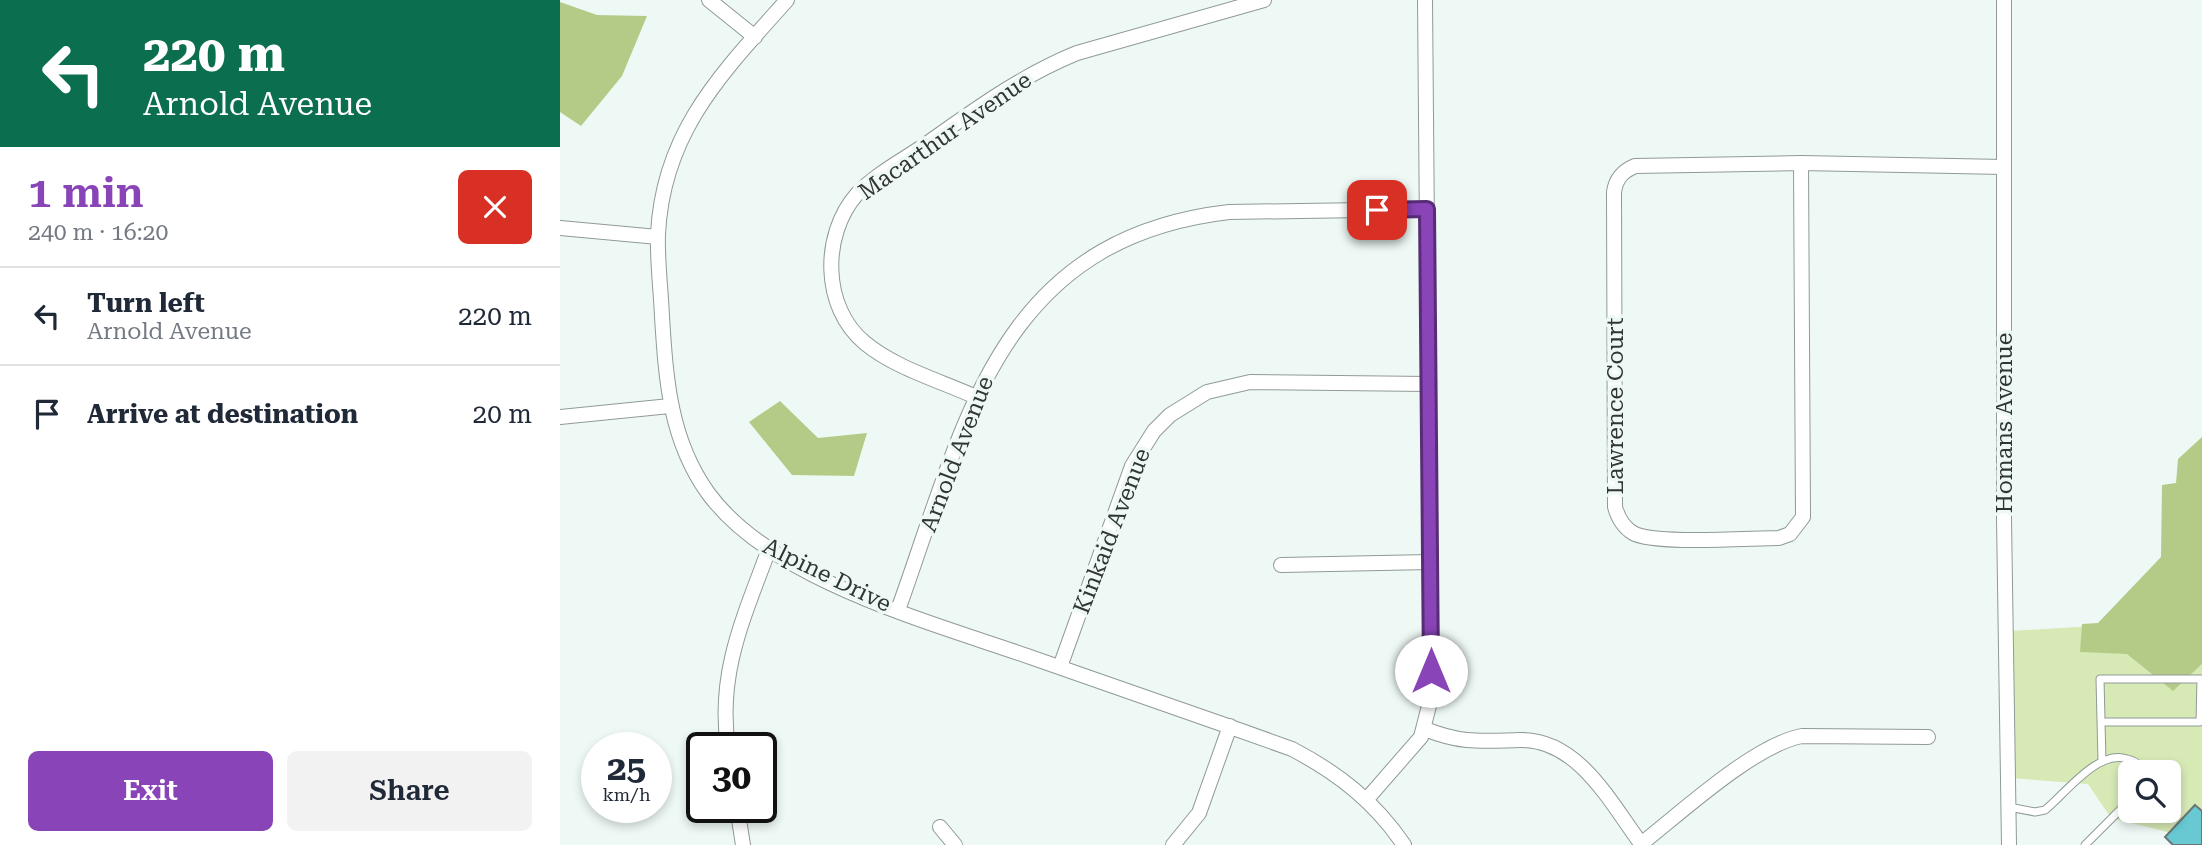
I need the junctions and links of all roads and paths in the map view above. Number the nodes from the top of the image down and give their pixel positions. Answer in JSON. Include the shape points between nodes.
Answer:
{"nodes":[{"id":1,"x":709,"y":0,"type":"edge"},
{"id":2,"x":787,"y":0,"type":"edge"},
{"id":3,"x":1264,"y":0,"type":"edge"},
{"id":4,"x":1425,"y":0,"type":"edge"},
{"id":5,"x":2004,"y":0,"type":"edge"},
{"id":6,"x":755,"y":37,"type":"junction"},
{"id":7,"x":1801,"y":163,"type":"junction"},
{"id":8,"x":2004,"y":167,"type":"junction"},
{"id":9,"x":1427,"y":209,"type":"junction"},
{"id":10,"x":560,"y":228,"type":"edge"},
{"id":11,"x":658,"y":237,"type":"junction"},
{"id":12,"x":1428,"y":384,"type":"junction"},
{"id":13,"x":976,"y":397,"type":"junction"},
{"id":14,"x":670,"y":406,"type":"junction"},
{"id":15,"x":560,"y":417,"type":"edge"},
{"id":16,"x":769,"y":549,"type":"junction"},
{"id":17,"x":1430,"y":562,"type":"junction"},
{"id":18,"x":1281,"y":565,"type":"dead end"},
{"id":19,"x":898,"y":610,"type":"junction"},
{"id":20,"x":1060,"y":667,"type":"junction"},
{"id":21,"x":2101,"y":722,"type":"junction"},
{"id":22,"x":1230,"y":726,"type":"junction"},
{"id":23,"x":1425,"y":729,"type":"junction"},
{"id":24,"x":726,"y":732,"type":"edge"},
{"id":25,"x":1928,"y":737,"type":"dead end"},
{"id":26,"x":2130,"y":760,"type":"edge"},
{"id":27,"x":2102,"y":762,"type":"junction"},
{"id":28,"x":1367,"y":799,"type":"junction"},
{"id":29,"x":2009,"y":807,"type":"junction"},
{"id":30,"x":2118,"y":812,"type":"edge"},
{"id":31,"x":740,"y":823,"type":"edge"},
{"id":32,"x":940,"y":827,"type":"dead end"},
{"id":33,"x":1642,"y":844,"type":"edge"},
{"id":34,"x":743,"y":845,"type":"edge"},
{"id":35,"x":955,"y":845,"type":"edge"},
{"id":36,"x":1173,"y":845,"type":"edge"},
{"id":37,"x":1404,"y":845,"type":"edge"},
{"id":38,"x":2009,"y":845,"type":"edge"},
{"id":39,"x":2085,"y":845,"type":"edge"}],
"edges":[{"from":1,"to":6,"type":"street"},
{"from":2,"to":6,"type":"street","name":"Alpine Drive"},
{"from":3,"to":13,"type":"street","name":"Macarthur Avenue","via":[[1077,52],[1047,65],[870,182],[846,208],[833,244],[832,281],[842,315],[853,331],[880,354]]},
{"from":4,"to":9,"type":"street"},
{"from":5,"to":8,"type":"street","name":"Homans Avenue"},
{"from":6,"to":11,"type":"street","name":"Alpine Drive","via":[[719,77],[686,126],[665,182]]},
{"from":7,"to":7,"type":"street","name":"Lawrence Court","via":[[1635,166],[1615,185],[1615,507],[1633,533],[1653,538],[1779,538],[1790,534],[1803,517]]},
{"from":7,"to":8,"type":"street","name":"Lawrence Court"},
{"from":8,"to":29,"type":"street","name":"Homans Avenue"},
{"from":9,"to":12,"type":"street"},
{"from":9,"to":13,"type":"street","name":"Arnold Avenue","via":[[1229,212],[1141,232],[1088,260],[1044,296],[1001,348]]},
{"from":10,"to":11,"type":"street"},
{"from":11,"to":14,"type":"street","name":"Alpine Drive"},
{"from":12,"to":17,"type":"street"},
{"from":12,"to":20,"type":"street","name":"Kinkaid Avenue","via":[[1250,382],[1207,392],[1170,415],[1132,466]]},
{"from":13,"to":19,"type":"street","name":"Arnold Avenue"},
{"from":14,"to":15,"type":"street"},
{"from":14,"to":16,"type":"street","name":"Alpine Drive","via":[[681,443],[709,494]]},
{"from":16,"to":19,"type":"street","name":"Alpine Drive","via":[[824,579]]},
{"from":16,"to":24,"type":"street","via":[[727,675]]},
{"from":17,"to":18,"type":"street"},
{"from":17,"to":23,"type":"street","via":[[1431,698]]},
{"from":19,"to":20,"type":"street","name":"Alpine Drive"},
{"from":20,"to":22,"type":"street","name":"Alpine Drive"},
{"from":21,"to":21,"type":"lane","via":[[2100,679],[2200,679],[2200,722]]},
{"from":21,"to":27,"type":"lane"},
{"from":22,"to":28,"type":"street","name":"Alpine Drive","via":[[1320,763]]},
{"from":22,"to":36,"type":"street","via":[[1199,813]]},
{"from":23,"to":28,"type":"street","via":[[1412,751]]},
{"from":23,"to":33,"type":"street","via":[[1468,742],[1521,740],[1555,747],[1581,765]]},
{"from":25,"to":33,"type":"street","via":[[1784,739],[1754,756]]},
{"from":26,"to":27,"type":"lane","via":[[2118,756]]},
{"from":27,"to":29,"type":"lane","via":[[2045,810]]},
{"from":28,"to":37,"type":"street","name":"Alpine Drive"},
{"from":29,"to":38,"type":"street","name":"Homans Avenue"},
{"from":30,"to":39,"type":"lane"},
{"from":31,"to":34,"type":"street"},
{"from":32,"to":35,"type":"street"}]}
